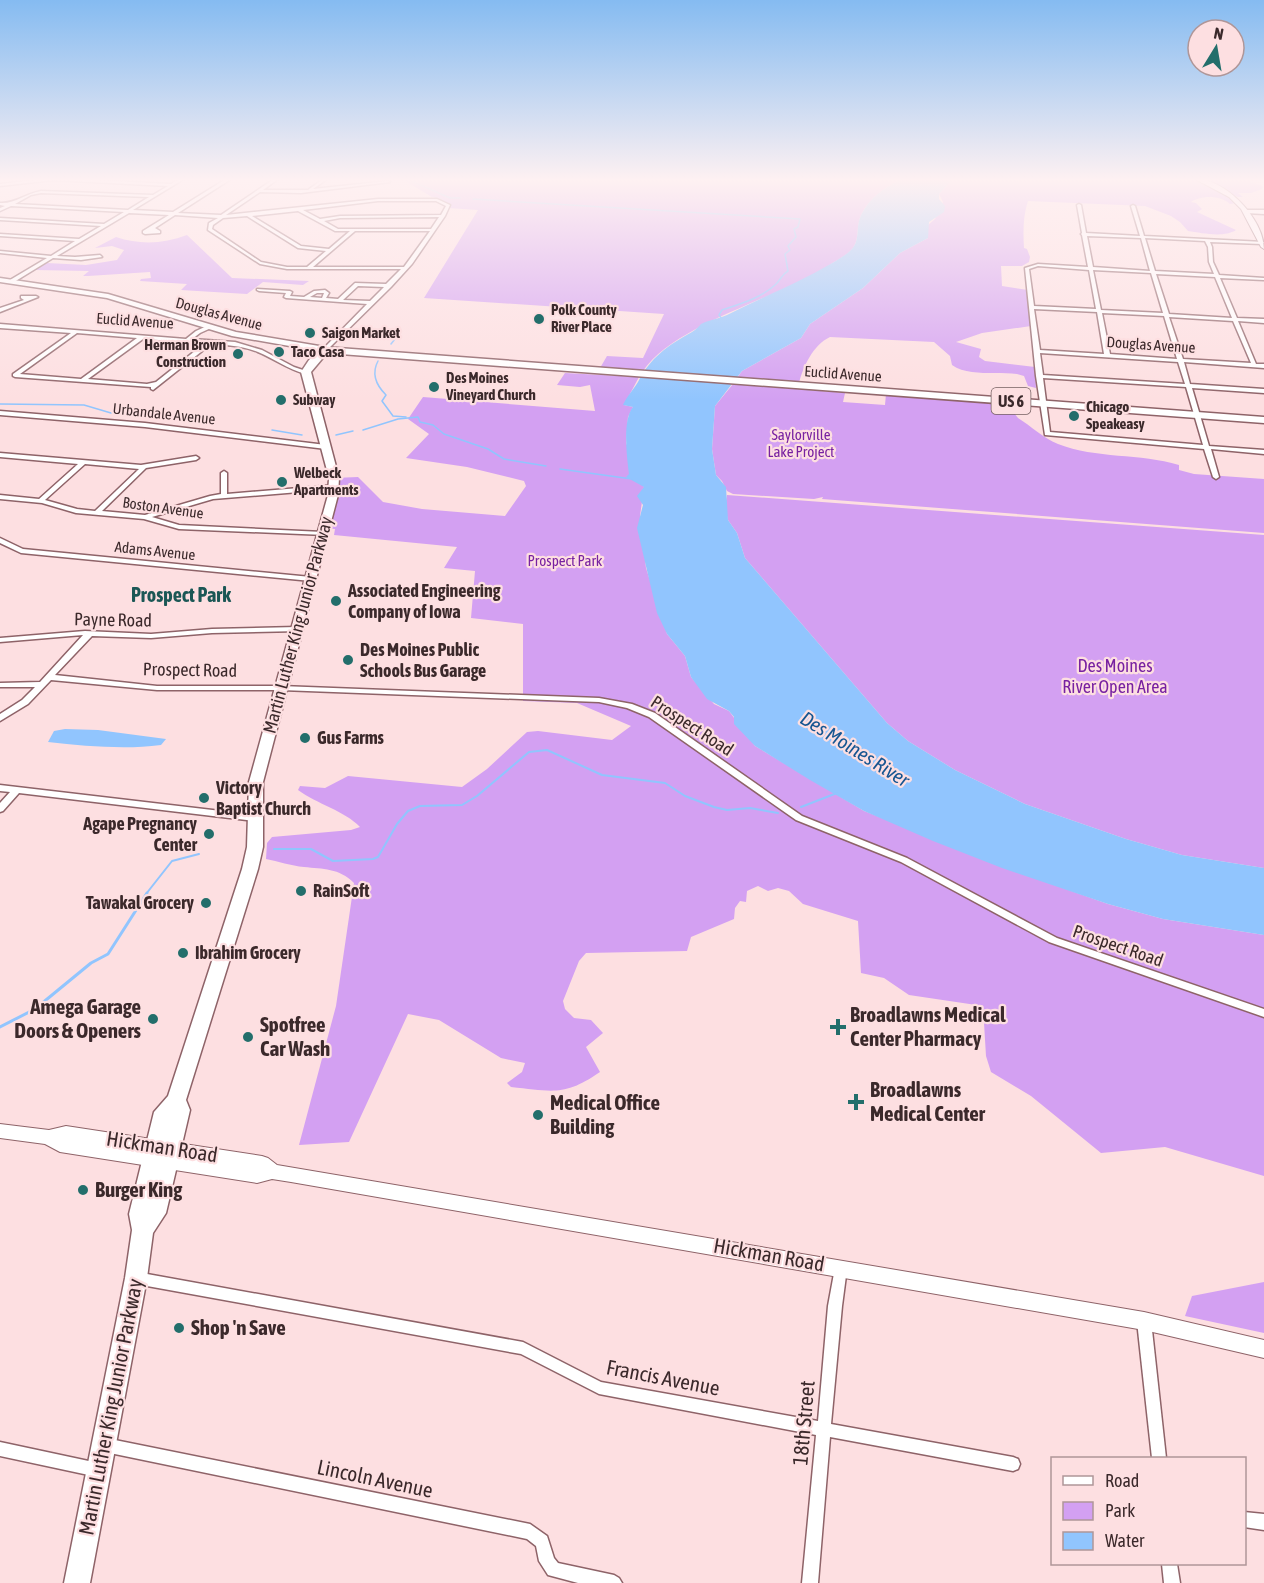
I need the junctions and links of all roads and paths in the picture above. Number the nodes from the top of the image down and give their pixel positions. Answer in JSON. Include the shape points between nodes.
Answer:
{"nodes":[{"id":1,"x":12,"y":253,"type":"edge"},
{"id":2,"x":59,"y":253,"type":"edge"},
{"id":3,"x":245,"y":253,"type":"edge"},
{"id":4,"x":326,"y":253,"type":"edge"},
{"id":5,"x":416,"y":253,"type":"edge"},
{"id":6,"x":1087,"y":253,"type":"edge"},
{"id":7,"x":1148,"y":253,"type":"edge"},
{"id":8,"x":1211,"y":253,"type":"edge"},
{"id":9,"x":54,"y":256,"type":"junction"},
{"id":10,"x":77,"y":257,"type":"dead end"},
{"id":11,"x":308,"y":268,"type":"junction"},
{"id":12,"x":405,"y":268,"type":"junction"},
{"id":13,"x":1090,"y":268,"type":"junction"},
{"id":14,"x":1153,"y":272,"type":"junction"},
{"id":15,"x":1217,"y":276,"type":"junction"},
{"id":16,"x":1264,"y":279,"type":"edge"},
{"id":17,"x":0,"y":280,"type":"edge"},
{"id":18,"x":12,"y":281,"type":"junction"},
{"id":19,"x":389,"y":286,"type":"junction"},
{"id":20,"x":259,"y":290,"type":"dead end"},
{"id":21,"x":305,"y":298,"type":"junction"},
{"id":22,"x":27,"y":299,"type":"dead end"},
{"id":23,"x":323,"y":300,"type":"junction"},
{"id":24,"x":339,"y":301,"type":"junction"},
{"id":25,"x":372,"y":303,"type":"junction"},
{"id":26,"x":1033,"y":306,"type":"junction"},
{"id":27,"x":0,"y":310,"type":"edge"},
{"id":28,"x":1098,"y":310,"type":"junction"},
{"id":29,"x":1167,"y":315,"type":"junction"},
{"id":30,"x":1235,"y":319,"type":"junction"},
{"id":31,"x":1264,"y":321,"type":"edge"},
{"id":32,"x":0,"y":324,"type":"edge"},
{"id":33,"x":209,"y":327,"type":"junction"},
{"id":34,"x":76,"y":332,"type":"junction"},
{"id":35,"x":142,"y":337,"type":"junction"},
{"id":36,"x":188,"y":340,"type":"junction"},
{"id":37,"x":210,"y":342,"type":"junction"},
{"id":38,"x":329,"y":350,"type":"junction"},
{"id":39,"x":1037,"y":351,"type":"junction"},
{"id":40,"x":344,"y":354,"type":"junction"},
{"id":41,"x":1107,"y":355,"type":"junction"},
{"id":42,"x":420,"y":357,"type":"junction"},
{"id":43,"x":1181,"y":360,"type":"junction"},
{"id":44,"x":312,"y":362,"type":"junction"},
{"id":45,"x":1254,"y":365,"type":"junction"},
{"id":46,"x":1264,"y":366,"type":"edge"},
{"id":47,"x":306,"y":372,"type":"junction"},
{"id":48,"x":1039,"y":376,"type":"junction"},
{"id":49,"x":82,"y":381,"type":"junction"},
{"id":50,"x":157,"y":384,"type":"junction"},
{"id":51,"x":1189,"y":386,"type":"junction"},
{"id":52,"x":151,"y":389,"type":"dead end"},
{"id":53,"x":1264,"y":391,"type":"edge"},
{"id":54,"x":1042,"y":404,"type":"junction"},
{"id":55,"x":0,"y":413,"type":"edge"},
{"id":56,"x":1197,"y":415,"type":"junction"},
{"id":57,"x":1264,"y":420,"type":"edge"},
{"id":58,"x":326,"y":447,"type":"junction"},
{"id":59,"x":1207,"y":448,"type":"junction"},
{"id":60,"x":1264,"y":452,"type":"edge"},
{"id":61,"x":0,"y":455,"type":"edge"},
{"id":62,"x":196,"y":458,"type":"dead end"},
{"id":63,"x":84,"y":462,"type":"junction"},
{"id":64,"x":144,"y":467,"type":"junction"},
{"id":65,"x":224,"y":473,"type":"dead end"},
{"id":66,"x":1216,"y":477,"type":"dead end"},
{"id":67,"x":334,"y":487,"type":"junction"},
{"id":68,"x":224,"y":496,"type":"junction"},
{"id":69,"x":0,"y":497,"type":"edge"},
{"id":70,"x":10,"y":498,"type":"junction"},
{"id":71,"x":40,"y":501,"type":"junction"},
{"id":72,"x":0,"y":506,"type":"edge"},
{"id":73,"x":96,"y":513,"type":"junction"},
{"id":74,"x":144,"y":517,"type":"junction"},
{"id":75,"x":323,"y":534,"type":"junction"},
{"id":76,"x":0,"y":540,"type":"edge"},
{"id":77,"x":311,"y":579,"type":"junction"},
{"id":78,"x":297,"y":629,"type":"junction"},
{"id":79,"x":90,"y":633,"type":"junction"},
{"id":80,"x":0,"y":640,"type":"edge"},
{"id":81,"x":46,"y":680,"type":"junction"},
{"id":82,"x":0,"y":685,"type":"edge"},
{"id":83,"x":281,"y":688,"type":"junction"},
{"id":84,"x":0,"y":718,"type":"edge"},
{"id":85,"x":0,"y":788,"type":"edge"},
{"id":86,"x":17,"y":790,"type":"junction"},
{"id":87,"x":0,"y":809,"type":"edge"},
{"id":88,"x":255,"y":818,"type":"junction"},
{"id":89,"x":1264,"y":1013,"type":"edge"},
{"id":90,"x":0,"y":1131,"type":"edge"},
{"id":91,"x":161,"y":1154,"type":"junction"},
{"id":92,"x":841,"y":1268,"type":"junction"},
{"id":93,"x":136,"y":1278,"type":"junction"},
{"id":94,"x":1144,"y":1321,"type":"junction"},
{"id":95,"x":1264,"y":1349,"type":"edge"},
{"id":96,"x":824,"y":1430,"type":"junction"},
{"id":97,"x":103,"y":1445,"type":"junction"},
{"id":98,"x":0,"y":1449,"type":"edge"},
{"id":99,"x":1159,"y":1457,"type":"edge"},
{"id":100,"x":1013,"y":1464,"type":"dead end"},
{"id":101,"x":98,"y":1470,"type":"junction"},
{"id":102,"x":1246,"y":1519,"type":"edge"},
{"id":103,"x":1264,"y":1522,"type":"edge"},
{"id":104,"x":1170,"y":1565,"type":"edge"},
{"id":105,"x":77,"y":1583,"type":"edge"},
{"id":106,"x":614,"y":1583,"type":"edge"},
{"id":107,"x":810,"y":1583,"type":"edge"},
{"id":108,"x":1172,"y":1583,"type":"edge"}],
"edges":[{"from":1,"to":9,"type":"street"},
{"from":2,"to":9,"type":"street"},
{"from":3,"to":11,"type":"street","via":[[260,263]]},
{"from":4,"to":11,"type":"street"},
{"from":5,"to":12,"type":"street"},
{"from":6,"to":13,"type":"street"},
{"from":7,"to":14,"type":"street"},
{"from":8,"to":15,"type":"street"},
{"from":9,"to":10,"type":"street"},
{"from":9,"to":18,"type":"street"},
{"from":11,"to":12,"type":"street"},
{"from":12,"to":19,"type":"street"},
{"from":13,"to":14,"type":"street"},
{"from":13,"to":26,"type":"street","via":[[1027,268]]},
{"from":13,"to":28,"type":"street"},
{"from":14,"to":15,"type":"street"},
{"from":14,"to":29,"type":"street"},
{"from":15,"to":16,"type":"street"},
{"from":15,"to":30,"type":"street"},
{"from":17,"to":18,"type":"main road","name":"Douglas Avenue","number":"US 6"},
{"from":18,"to":33,"type":"main road","name":"Douglas Avenue","number":"US 6","via":[[108,296]]},
{"from":19,"to":24,"type":"street","via":[[357,284]]},
{"from":19,"to":25,"type":"street"},
{"from":20,"to":21,"type":"street","via":[[290,292],[286,297]]},
{"from":21,"to":23,"type":"street"},
{"from":21,"to":23,"type":"street","via":[[325,291]]},
{"from":22,"to":27,"type":"street"},
{"from":23,"to":24,"type":"street"},
{"from":24,"to":25,"type":"street"},
{"from":25,"to":38,"type":"street"},
{"from":26,"to":28,"type":"street"},
{"from":26,"to":39,"type":"street"},
{"from":28,"to":29,"type":"street"},
{"from":28,"to":41,"type":"street"},
{"from":29,"to":30,"type":"street"},
{"from":29,"to":43,"type":"street"},
{"from":30,"to":31,"type":"street"},
{"from":30,"to":45,"type":"street"},
{"from":32,"to":34,"type":"street","name":"Euclid Avenue"},
{"from":33,"to":36,"type":"street"},
{"from":33,"to":38,"type":"main road","name":"Douglas Avenue","number":"US 6"},
{"from":34,"to":35,"type":"street","name":"Euclid Avenue"},
{"from":34,"to":49,"type":"street","via":[[16,373]]},
{"from":35,"to":36,"type":"street","name":"Euclid Avenue"},
{"from":35,"to":49,"type":"street"},
{"from":36,"to":37,"type":"street","name":"Euclid Avenue"},
{"from":37,"to":47,"type":"street","name":"Euclid Avenue","via":[[255,349]]},
{"from":37,"to":50,"type":"street"},
{"from":38,"to":40,"type":"main road","name":"Euclid Avenue","number":"US 6"},
{"from":38,"to":42,"type":"main road","name":"Euclid Avenue","number":"US 6"},
{"from":38,"to":44,"type":"main road"},
{"from":39,"to":41,"type":"street","name":"Douglas Avenue"},
{"from":39,"to":48,"type":"street"},
{"from":40,"to":42,"type":"main road","name":"Euclid Avenue","number":"US 6"},
{"from":40,"to":44,"type":"main road"},
{"from":41,"to":43,"type":"street","name":"Douglas Avenue"},
{"from":42,"to":54,"type":"main road","name":"Euclid Avenue","number":"US 6"},
{"from":43,"to":45,"type":"street","name":"Douglas Avenue"},
{"from":43,"to":51,"type":"street"},
{"from":44,"to":47,"type":"main road"},
{"from":45,"to":46,"type":"street","name":"Douglas Avenue"},
{"from":47,"to":58,"type":"main road","name":"Martin Luther King Junior Parkway"},
{"from":48,"to":51,"type":"street"},
{"from":48,"to":54,"type":"street"},
{"from":49,"to":50,"type":"street"},
{"from":50,"to":52,"type":"street"},
{"from":51,"to":53,"type":"street"},
{"from":51,"to":56,"type":"street"},
{"from":54,"to":56,"type":"main road","name":"Euclid Avenue","number":"US 6"},
{"from":54,"to":59,"type":"street","via":[[1047,434]]},
{"from":55,"to":58,"type":"street","name":"Urbandale Avenue"},
{"from":56,"to":57,"type":"main road","name":"Euclid Avenue","number":"US 6"},
{"from":56,"to":59,"type":"street"},
{"from":58,"to":67,"type":"main road","name":"Martin Luther King Junior Parkway"},
{"from":59,"to":60,"type":"street"},
{"from":59,"to":66,"type":"street"},
{"from":61,"to":63,"type":"street"},
{"from":62,"to":64,"type":"street"},
{"from":63,"to":64,"type":"street"},
{"from":63,"to":71,"type":"street"},
{"from":64,"to":73,"type":"street"},
{"from":65,"to":68,"type":"street"},
{"from":67,"to":68,"type":"street"},
{"from":67,"to":75,"type":"main road","name":"Martin Luther King Junior Parkway"},
{"from":68,"to":74,"type":"street","via":[[200,499]]},
{"from":69,"to":70,"type":"street","name":"Boston Avenue"},
{"from":70,"to":71,"type":"street","name":"Boston Avenue"},
{"from":70,"to":72,"type":"street"},
{"from":71,"to":73,"type":"street","name":"Boston Avenue"},
{"from":73,"to":74,"type":"street","name":"Boston Avenue"},
{"from":74,"to":75,"type":"street","name":"Boston Avenue","via":[[179,527]]},
{"from":75,"to":77,"type":"main road","name":"Martin Luther King Junior Parkway"},
{"from":76,"to":77,"type":"street","name":"Adams Avenue","via":[[21,551]]},
{"from":77,"to":78,"type":"main road","name":"Martin Luther King Junior Parkway"},
{"from":78,"to":79,"type":"street","name":"Payne Road","via":[[151,636]]},
{"from":78,"to":83,"type":"main road","name":"Martin Luther King Junior Parkway"},
{"from":79,"to":80,"type":"street","name":"Payne Road"},
{"from":79,"to":81,"type":"street"},
{"from":81,"to":82,"type":"street","name":"Prospect Road"},
{"from":81,"to":83,"type":"street","name":"Prospect Road","via":[[157,688]]},
{"from":81,"to":84,"type":"street","via":[[25,702]]},
{"from":83,"to":88,"type":"main road","name":"Martin Luther King Junior Parkway","via":[[256,782]]},
{"from":83,"to":89,"type":"street","name":"Prospect Road","via":[[599,700],[629,706],[661,720],[799,818],[904,860],[1053,940]]},
{"from":85,"to":86,"type":"street"},
{"from":86,"to":87,"type":"street"},
{"from":86,"to":88,"type":"street"},
{"from":88,"to":91,"type":"main road","name":"Martin Luther King Junior Parkway","via":[[250,869],[176,1100],[180,1110]]},
{"from":90,"to":91,"type":"main road","name":"Hickman Road","via":[[49,1137],[60,1145]]},
{"from":91,"to":92,"type":"main road","name":"Hickman Road","via":[[257,1176],[272,1172]]},
{"from":91,"to":93,"type":"main road","name":"Martin Luther King Junior Parkway","via":[[156,1213],[143,1230]]},
{"from":92,"to":94,"type":"main road","name":"Hickman Road"},
{"from":92,"to":96,"type":"street","name":"18th Street"},
{"from":93,"to":96,"type":"street","name":"Francis Avenue","via":[[523,1348],[599,1388]]},
{"from":93,"to":97,"type":"main road","name":"Martin Luther King Junior Parkway"},
{"from":94,"to":95,"type":"main road","name":"Hickman Road"},
{"from":94,"to":99,"type":"street"},
{"from":96,"to":100,"type":"street","name":"Francis Avenue"},
{"from":96,"to":107,"type":"street","name":"18th Street"},
{"from":97,"to":101,"type":"main road","name":"Martin Luther King Junior Parkway"},
{"from":97,"to":106,"type":"street","name":"Lincoln Avenue","via":[[530,1532],[542,1541],[553,1570]]},
{"from":98,"to":101,"type":"street"},
{"from":101,"to":105,"type":"main road","name":"Martin Luther King Junior Parkway"},
{"from":102,"to":103,"type":"street"},
{"from":104,"to":108,"type":"street"}]}
